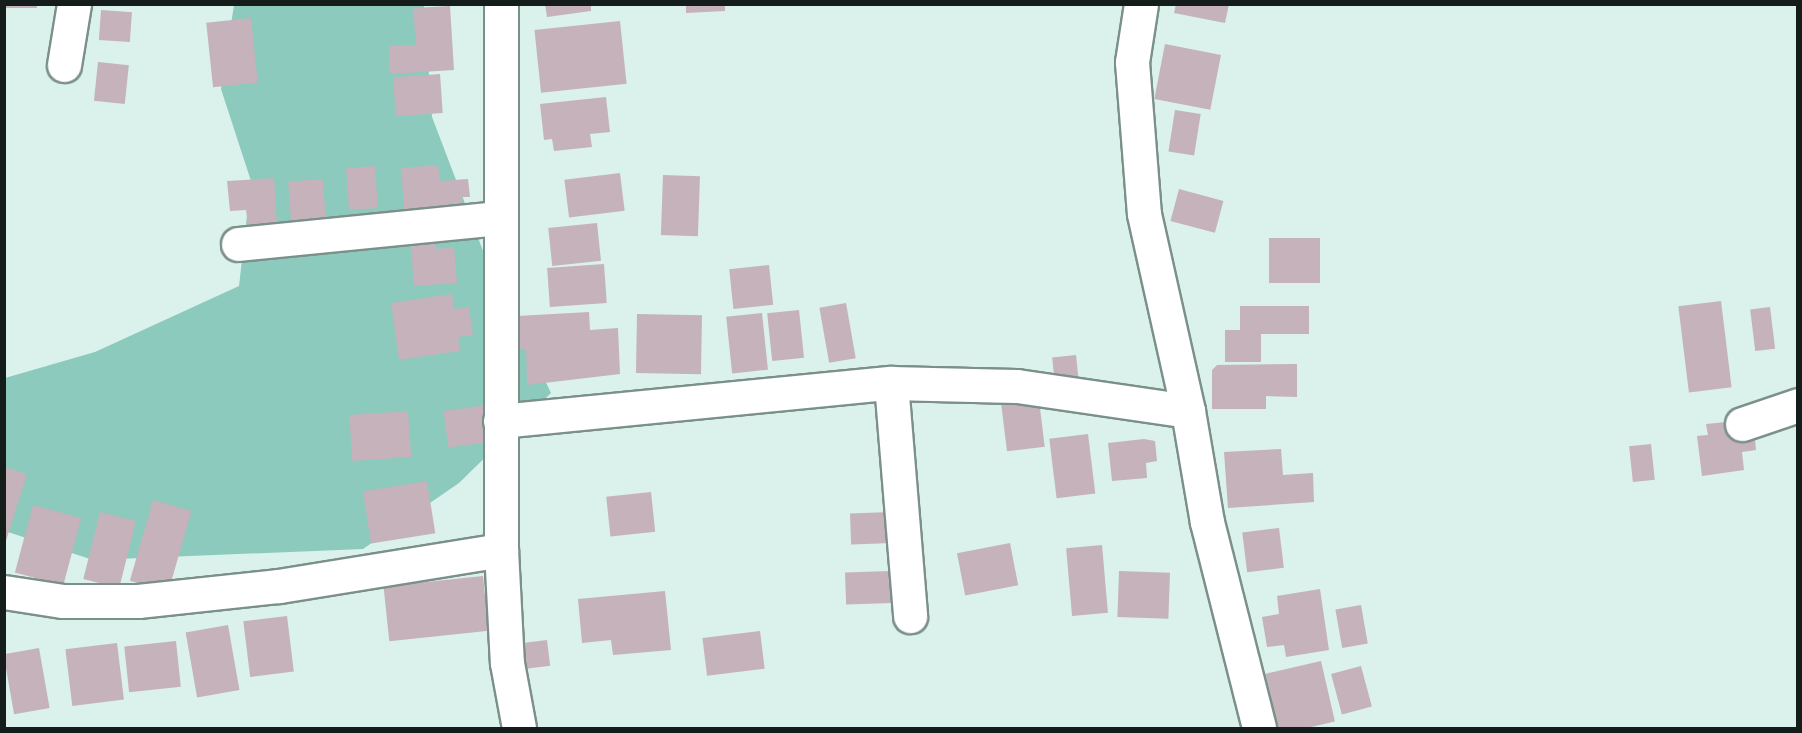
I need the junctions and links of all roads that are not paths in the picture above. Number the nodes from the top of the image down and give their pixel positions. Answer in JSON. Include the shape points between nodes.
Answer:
{"nodes":[{"id":1,"x":74,"y":4,"type":"edge"},
{"id":2,"x":501,"y":4,"type":"edge"},
{"id":3,"x":1141,"y":4,"type":"edge"},
{"id":4,"x":64,"y":65,"type":"dead end"},
{"id":5,"x":500,"y":218,"type":"junction"},
{"id":6,"x":238,"y":243,"type":"dead end"},
{"id":7,"x":891,"y":383,"type":"junction"},
{"id":8,"x":1797,"y":405,"type":"edge"},
{"id":9,"x":1188,"y":411,"type":"junction"},
{"id":10,"x":500,"y":421,"type":"junction"},
{"id":11,"x":1742,"y":424,"type":"dead end"},
{"id":12,"x":501,"y":550,"type":"junction"},
{"id":13,"x":4,"y":592,"type":"edge"},
{"id":14,"x":910,"y":616,"type":"dead end"},
{"id":15,"x":519,"y":729,"type":"edge"},
{"id":16,"x":1259,"y":729,"type":"edge"}],
"edges":[{"from":1,"to":4,"type":"street"},
{"from":2,"to":5,"type":"street"},
{"from":3,"to":9,"type":"street","via":[[1132,62],[1144,214]]},
{"from":5,"to":6,"type":"street"},
{"from":5,"to":10,"type":"street"},
{"from":7,"to":9,"type":"street","via":[[1017,386]]},
{"from":7,"to":10,"type":"street"},
{"from":7,"to":14,"type":"street"},
{"from":8,"to":11,"type":"street"},
{"from":9,"to":16,"type":"street","via":[[1207,522]]},
{"from":10,"to":12,"type":"street"},
{"from":12,"to":13,"type":"street","via":[[279,586],[138,601],[63,601]]},
{"from":12,"to":15,"type":"street","via":[[507,663]]}]}
